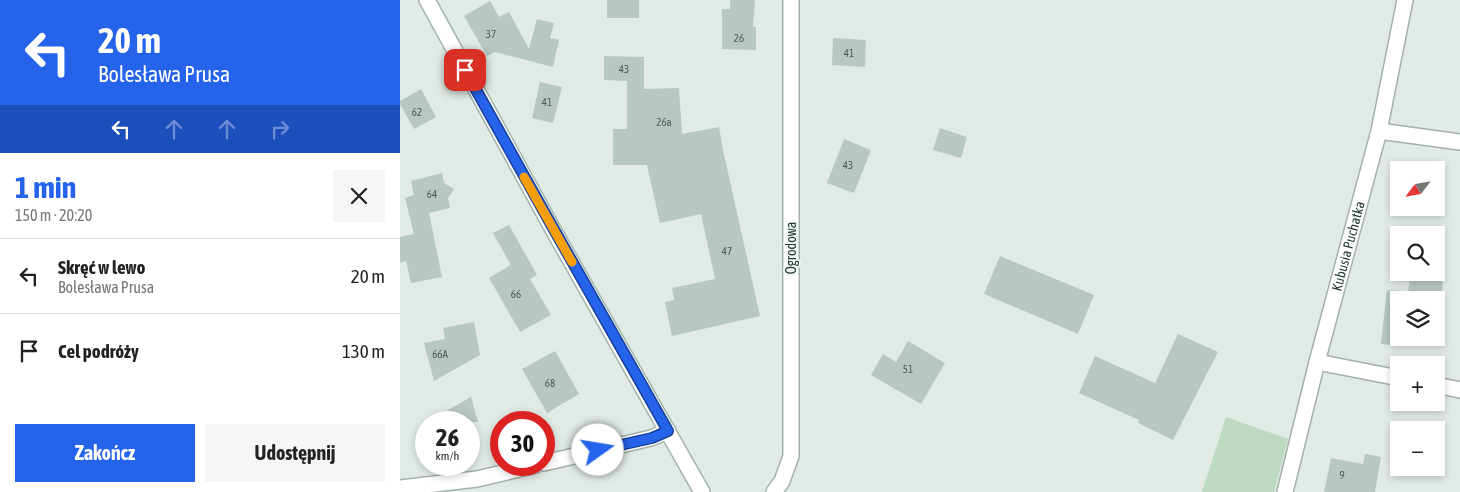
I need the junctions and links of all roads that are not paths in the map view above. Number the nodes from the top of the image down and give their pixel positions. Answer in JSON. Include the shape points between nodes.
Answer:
{"nodes":[{"id":1,"x":427,"y":0,"type":"edge"},
{"id":2,"x":791,"y":0,"type":"edge"},
{"id":3,"x":1405,"y":0,"type":"edge"},
{"id":4,"x":1379,"y":132,"type":"junction"},
{"id":5,"x":1460,"y":142,"type":"edge"},
{"id":6,"x":1317,"y":362,"type":"junction"},
{"id":7,"x":1390,"y":376,"type":"edge"},
{"id":8,"x":1445,"y":388,"type":"edge"},
{"id":9,"x":1460,"y":390,"type":"edge"},
{"id":10,"x":668,"y":431,"type":"junction"},
{"id":11,"x":555,"y":460,"type":"edge"},
{"id":12,"x":505,"y":476,"type":"edge"},
{"id":13,"x":479,"y":485,"type":"edge"},
{"id":14,"x":400,"y":488,"type":"edge"},
{"id":15,"x":702,"y":492,"type":"edge"},
{"id":16,"x":774,"y":492,"type":"edge"},
{"id":17,"x":1285,"y":492,"type":"edge"}],
"edges":[{"from":1,"to":10,"type":"street"},
{"from":2,"to":16,"type":"street","name":"Ogrodowa","via":[[791,456],[782,481]]},
{"from":3,"to":4,"type":"street","name":"Kubusia Puchatka"},
{"from":4,"to":5,"type":"street"},
{"from":4,"to":6,"type":"street","name":"Kubusia Puchatka"},
{"from":6,"to":7,"type":"street"},
{"from":6,"to":17,"type":"street","name":"Kubusia Puchatka"},
{"from":8,"to":9,"type":"street"},
{"from":10,"to":11,"type":"street","via":[[652,438]]},
{"from":10,"to":15,"type":"street"},
{"from":12,"to":13,"type":"street"},
{"from":13,"to":14,"type":"street"}]}
